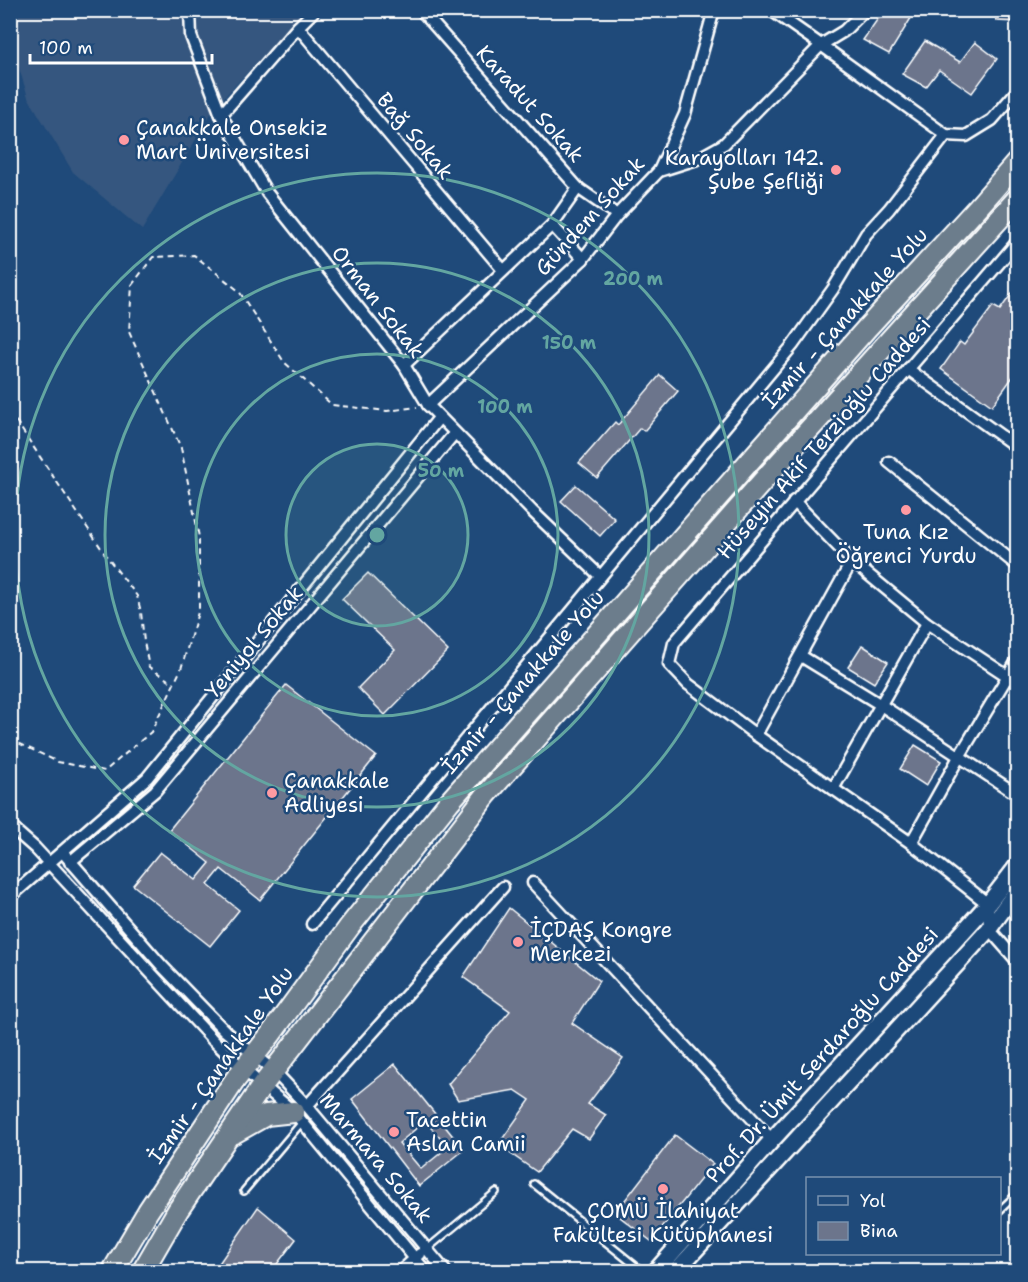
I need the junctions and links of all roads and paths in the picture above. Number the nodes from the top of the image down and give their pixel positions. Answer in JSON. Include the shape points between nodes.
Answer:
{"nodes":[{"id":1,"x":190,"y":10,"type":"edge"},
{"id":2,"x":315,"y":10,"type":"edge"},
{"id":3,"x":421,"y":10,"type":"edge"},
{"id":4,"x":714,"y":10,"type":"edge"},
{"id":5,"x":771,"y":10,"type":"edge"},
{"id":6,"x":865,"y":10,"type":"edge"},
{"id":7,"x":298,"y":27,"type":"junction"},
{"id":8,"x":822,"y":45,"type":"junction"},
{"id":9,"x":1017,"y":90,"type":"edge"},
{"id":10,"x":221,"y":115,"type":"junction"},
{"id":11,"x":946,"y":135,"type":"junction"},
{"id":12,"x":1017,"y":161,"type":"edge"},
{"id":13,"x":659,"y":171,"type":"junction"},
{"id":14,"x":578,"y":188,"type":"junction"},
{"id":15,"x":1017,"y":198,"type":"edge"},
{"id":16,"x":617,"y":215,"type":"junction"},
{"id":17,"x":552,"y":225,"type":"junction"},
{"id":18,"x":1017,"y":241,"type":"edge"},
{"id":19,"x":583,"y":259,"type":"junction"},
{"id":20,"x":503,"y":270,"type":"junction"},
{"id":21,"x":404,"y":365,"type":"junction"},
{"id":22,"x":908,"y":369,"type":"junction"},
{"id":23,"x":428,"y":405,"type":"junction"},
{"id":24,"x":10,"y":412,"type":"edge"},
{"id":25,"x":439,"y":418,"type":"junction"},
{"id":26,"x":454,"y":434,"type":"junction"},
{"id":27,"x":1017,"y":448,"type":"edge"},
{"id":28,"x":889,"y":462,"type":"dead end"},
{"id":29,"x":794,"y":501,"type":"junction"},
{"id":30,"x":852,"y":561,"type":"junction"},
{"id":31,"x":1017,"y":566,"type":"edge"},
{"id":32,"x":600,"y":576,"type":"junction"},
{"id":33,"x":927,"y":623,"type":"junction"},
{"id":34,"x":801,"y":656,"type":"junction"},
{"id":35,"x":1017,"y":659,"type":"edge"},
{"id":36,"x":1006,"y":676,"type":"junction"},
{"id":37,"x":1017,"y":683,"type":"edge"},
{"id":38,"x":174,"y":684,"type":"junction"},
{"id":39,"x":880,"y":705,"type":"junction"},
{"id":40,"x":756,"y":735,"type":"junction"},
{"id":41,"x":10,"y":739,"type":"edge"},
{"id":42,"x":958,"y":757,"type":"junction"},
{"id":43,"x":833,"y":789,"type":"junction"},
{"id":44,"x":1017,"y":795,"type":"edge"},
{"id":45,"x":10,"y":826,"type":"edge"},
{"id":46,"x":911,"y":843,"type":"junction"},
{"id":47,"x":62,"y":851,"type":"junction"},
{"id":48,"x":70,"y":862,"type":"junction"},
{"id":49,"x":48,"y":865,"type":"junction"},
{"id":50,"x":1017,"y":865,"type":"edge"},
{"id":51,"x":533,"y":883,"type":"dead end"},
{"id":52,"x":503,"y":887,"type":"dead end"},
{"id":53,"x":1017,"y":889,"type":"edge"},
{"id":54,"x":10,"y":897,"type":"edge"},
{"id":55,"x":988,"y":904,"type":"junction"},
{"id":56,"x":312,"y":924,"type":"dead end"},
{"id":57,"x":989,"y":929,"type":"junction"},
{"id":58,"x":1017,"y":962,"type":"edge"},
{"id":59,"x":202,"y":1006,"type":"junction"},
{"id":60,"x":191,"y":1016,"type":"junction"},
{"id":61,"x":249,"y":1062,"type":"junction"},
{"id":62,"x":274,"y":1071,"type":"junction"},
{"id":63,"x":262,"y":1086,"type":"junction"},
{"id":64,"x":301,"y":1113,"type":"junction"},
{"id":65,"x":227,"y":1137,"type":"junction"},
{"id":66,"x":772,"y":1140,"type":"junction"},
{"id":67,"x":534,"y":1184,"type":"dead end"},
{"id":68,"x":244,"y":1191,"type":"dead end"},
{"id":69,"x":496,"y":1192,"type":"dead end"},
{"id":70,"x":1017,"y":1193,"type":"edge"},
{"id":71,"x":1001,"y":1208,"type":"edge"},
{"id":72,"x":427,"y":1248,"type":"junction"},
{"id":73,"x":415,"y":1257,"type":"junction"},
{"id":74,"x":144,"y":1271,"type":"edge"},
{"id":75,"x":400,"y":1271,"type":"edge"},
{"id":76,"x":112,"y":1272,"type":"edge"},
{"id":77,"x":426,"y":1272,"type":"edge"},
{"id":78,"x":446,"y":1272,"type":"edge"},
{"id":79,"x":643,"y":1272,"type":"edge"},
{"id":80,"x":655,"y":1272,"type":"edge"},
{"id":81,"x":675,"y":1272,"type":"edge"}],
"edges":[{"from":1,"to":10,"type":"street","name":"Orman Sokak","via":[[191,36]]},
{"from":2,"to":7,"type":"street"},
{"from":3,"to":14,"type":"street","name":"Karadut Sokak"},
{"from":4,"to":13,"type":"street","name":"Gündem Sokak","via":[[685,114]]},
{"from":5,"to":8,"type":"street"},
{"from":6,"to":8,"type":"street","via":[[844,31]]},
{"from":7,"to":10,"type":"street"},
{"from":7,"to":20,"type":"street","name":"Bağ Sokak"},
{"from":8,"to":11,"type":"street"},
{"from":8,"to":13,"type":"street","via":[[724,144],[697,159]]},
{"from":9,"to":11,"type":"street","via":[[992,120],[966,136]]},
{"from":10,"to":21,"type":"street","name":"Orman Sokak","via":[[267,193]]},
{"from":11,"to":32,"type":"street","via":[[866,234],[793,345]]},
{"from":12,"to":61,"type":"highway","name":"İzmir - Çanakkale Yolu","via":[[449,802]]},
{"from":13,"to":16,"type":"street","name":"Gündem Sokak"},
{"from":14,"to":16,"type":"street","name":"Karadut Sokak"},
{"from":14,"to":17,"type":"street"},
{"from":15,"to":62,"type":"highway","via":[[487,794]]},
{"from":16,"to":19,"type":"street","name":"Gündem Sokak"},
{"from":17,"to":19,"type":"street"},
{"from":17,"to":20,"type":"street"},
{"from":18,"to":22,"type":"street","name":"Hüseyin Akif Terzioğlu Caddesi"},
{"from":19,"to":23,"type":"street","name":"Gündem Sokak"},
{"from":20,"to":21,"type":"street"},
{"from":21,"to":23,"type":"street","name":"Orman Sokak"},
{"from":22,"to":27,"type":"street"},
{"from":22,"to":29,"type":"street","name":"Hüseyin Akif Terzioğlu Caddesi"},
{"from":23,"to":25,"type":"street","name":"Orman Sokak"},
{"from":23,"to":38,"type":"path","via":[[387,411],[332,405],[284,362],[239,291],[194,255],[153,256],[132,285],[129,332],[181,448],[199,537],[199,609]]},
{"from":24,"to":38,"type":"path","via":[[137,596],[149,667]]},
{"from":25,"to":26,"type":"street","name":"Orman Sokak"},
{"from":25,"to":47,"type":"street","name":"Yeniyol Sokak","via":[[147,778]]},
{"from":26,"to":32,"type":"street","name":"Orman Sokak"},
{"from":26,"to":48,"type":"street","name":"Yeniyol Sokak","via":[[155,791]]},
{"from":28,"to":31,"type":"street"},
{"from":29,"to":30,"type":"street"},
{"from":29,"to":40,"type":"street","name":"Hüseyin Akif Terzioğlu Caddesi","via":[[674,643],[669,664],[688,684]]},
{"from":30,"to":33,"type":"street"},
{"from":30,"to":34,"type":"street"},
{"from":32,"to":56,"type":"street"},
{"from":33,"to":36,"type":"street"},
{"from":33,"to":39,"type":"street"},
{"from":34,"to":39,"type":"street"},
{"from":34,"to":40,"type":"street"},
{"from":35,"to":36,"type":"street"},
{"from":36,"to":37,"type":"street"},
{"from":36,"to":42,"type":"street"},
{"from":38,"to":41,"type":"path","via":[[151,732],[105,771],[58,762]]},
{"from":39,"to":42,"type":"street"},
{"from":39,"to":43,"type":"street"},
{"from":40,"to":43,"type":"street"},
{"from":42,"to":44,"type":"street"},
{"from":42,"to":46,"type":"street"},
{"from":43,"to":46,"type":"street"},
{"from":45,"to":49,"type":"street"},
{"from":46,"to":55,"type":"street"},
{"from":47,"to":48,"type":"street"},
{"from":47,"to":49,"type":"street","name":"Yeniyol Sokak"},
{"from":48,"to":59,"type":"street"},
{"from":49,"to":54,"type":"street","name":"Yeniyol Sokak"},
{"from":49,"to":60,"type":"street"},
{"from":50,"to":55,"type":"street","name":"Prof. Dr. Ümit Serdaroğlu Caddesi"},
{"from":51,"to":66,"type":"street"},
{"from":52,"to":64,"type":"street"},
{"from":53,"to":57,"type":"street","name":"Prof. Dr. Ümit Serdaroğlu Caddesi"},
{"from":55,"to":57,"type":"street"},
{"from":55,"to":66,"type":"street","name":"Prof. Dr. Ümit Serdaroğlu Caddesi"},
{"from":57,"to":58,"type":"street"},
{"from":57,"to":81,"type":"street","name":"Prof. Dr. Ümit Serdaroğlu Caddesi"},
{"from":59,"to":60,"type":"street"},
{"from":59,"to":61,"type":"street"},
{"from":60,"to":61,"type":"street","via":[[213,1040]]},
{"from":61,"to":62,"type":"street"},
{"from":61,"to":63,"type":"street","name":"Marmara Sokak"},
{"from":61,"to":76,"type":"highway","name":"İzmir - Çanakkale Yolu","via":[[148,1211]]},
{"from":62,"to":63,"type":"highway"},
{"from":62,"to":64,"type":"street","name":"Marmara Sokak"},
{"from":63,"to":64,"type":"street","name":"Marmara Sokak"},
{"from":63,"to":65,"type":"highway"},
{"from":64,"to":65,"type":"highway","via":[[266,1115]]},
{"from":64,"to":68,"type":"lane"},
{"from":64,"to":72,"type":"street","name":"Marmara Sokak"},
{"from":64,"to":73,"type":"street","name":"Marmara Sokak"},
{"from":65,"to":74,"type":"highway","via":[[178,1210]]},
{"from":66,"to":80,"type":"street","name":"Prof. Dr. Ümit Serdaroğlu Caddesi"},
{"from":67,"to":79,"type":"lane"},
{"from":69,"to":72,"type":"lane"},
{"from":70,"to":71,"type":"lane"},
{"from":72,"to":73,"type":"street"},
{"from":72,"to":78,"type":"street","name":"Marmara Sokak"},
{"from":73,"to":75,"type":"street"},
{"from":73,"to":77,"type":"street","name":"Marmara Sokak"}]}
